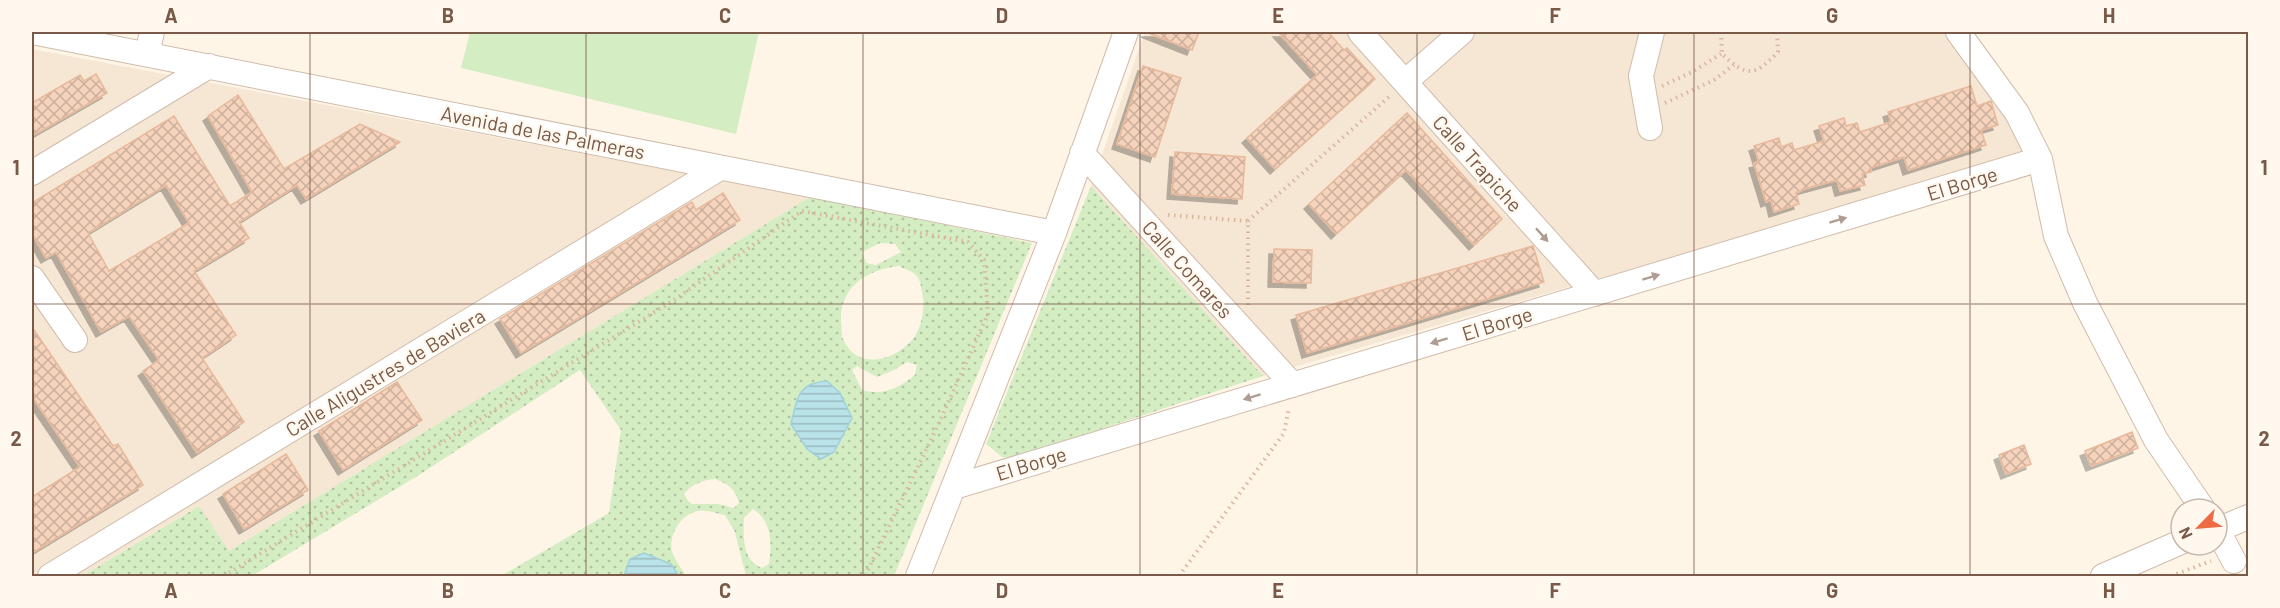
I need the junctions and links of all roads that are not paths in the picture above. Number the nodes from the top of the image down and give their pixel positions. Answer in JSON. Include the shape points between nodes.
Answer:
{"nodes":[{"id":1,"x":32,"y":32,"type":"edge"},
{"id":2,"x":1126,"y":32,"type":"edge"},
{"id":3,"x":1360,"y":32,"type":"edge"},
{"id":4,"x":1462,"y":32,"type":"edge"},
{"id":5,"x":1652,"y":32,"type":"edge"},
{"id":6,"x":1958,"y":32,"type":"edge"},
{"id":7,"x":150,"y":43,"type":"edge"},
{"id":8,"x":209,"y":66,"type":"junction"},
{"id":9,"x":1405,"y":82,"type":"junction"},
{"id":10,"x":1647,"y":109,"type":"road end"},
{"id":11,"x":1083,"y":153,"type":"junction"},
{"id":12,"x":2040,"y":159,"type":"junction"},
{"id":13,"x":720,"y":168,"type":"junction"},
{"id":14,"x":32,"y":172,"type":"edge"},
{"id":15,"x":1054,"y":234,"type":"junction"},
{"id":16,"x":32,"y":278,"type":"edge"},
{"id":17,"x":1595,"y":294,"type":"junction"},
{"id":18,"x":75,"y":340,"type":"dead end"},
{"id":19,"x":1293,"y":385,"type":"junction"},
{"id":20,"x":954,"y":487,"type":"junction"},
{"id":21,"x":2195,"y":497,"type":"edge"},
{"id":22,"x":2248,"y":517,"type":"edge"},
{"id":23,"x":2229,"y":525,"type":"edge"},
{"id":24,"x":2169,"y":547,"type":"edge"},
{"id":25,"x":2229,"y":552,"type":"edge"},
{"id":26,"x":2234,"y":561,"type":"dead end"},
{"id":27,"x":50,"y":576,"type":"edge"},
{"id":28,"x":918,"y":576,"type":"edge"},
{"id":29,"x":2103,"y":576,"type":"edge"}],
"edges":[{"from":1,"to":7,"type":"street","name":"Avenida de las Palmeras"},
{"from":2,"to":11,"type":"street"},
{"from":3,"to":9,"type":"street","name":"Calle Trapiche"},
{"from":4,"to":9,"type":"street"},
{"from":5,"to":10,"type":"street","via":[[1641,76]]},
{"from":6,"to":12,"type":"street","via":[[2017,113]]},
{"from":7,"to":8,"type":"street","name":"Avenida de las Palmeras"},
{"from":8,"to":13,"type":"street","name":"Avenida de las Palmeras"},
{"from":8,"to":14,"type":"street"},
{"from":9,"to":17,"type":"street","name":"Calle Trapiche","one_way":true},
{"from":11,"to":15,"type":"street"},
{"from":11,"to":19,"type":"street","name":"Calle Comares"},
{"from":17,"to":12,"type":"street","name":"El Borge","one_way":true},
{"from":12,"to":21,"type":"street","via":[[2056,236],[2085,303],[2156,440]]},
{"from":13,"to":15,"type":"street","name":"Avenida de las Palmeras"},
{"from":13,"to":27,"type":"street","name":"Calle Aligustres de Baviera"},
{"from":15,"to":20,"type":"street"},
{"from":16,"to":18,"type":"street"},
{"from":17,"to":19,"type":"street","name":"El Borge","one_way":true},
{"from":19,"to":20,"type":"street","name":"El Borge","one_way":true},
{"from":20,"to":28,"type":"street"},
{"from":22,"to":23,"type":"street"},
{"from":24,"to":29,"type":"street"},
{"from":25,"to":26,"type":"street"}]}
